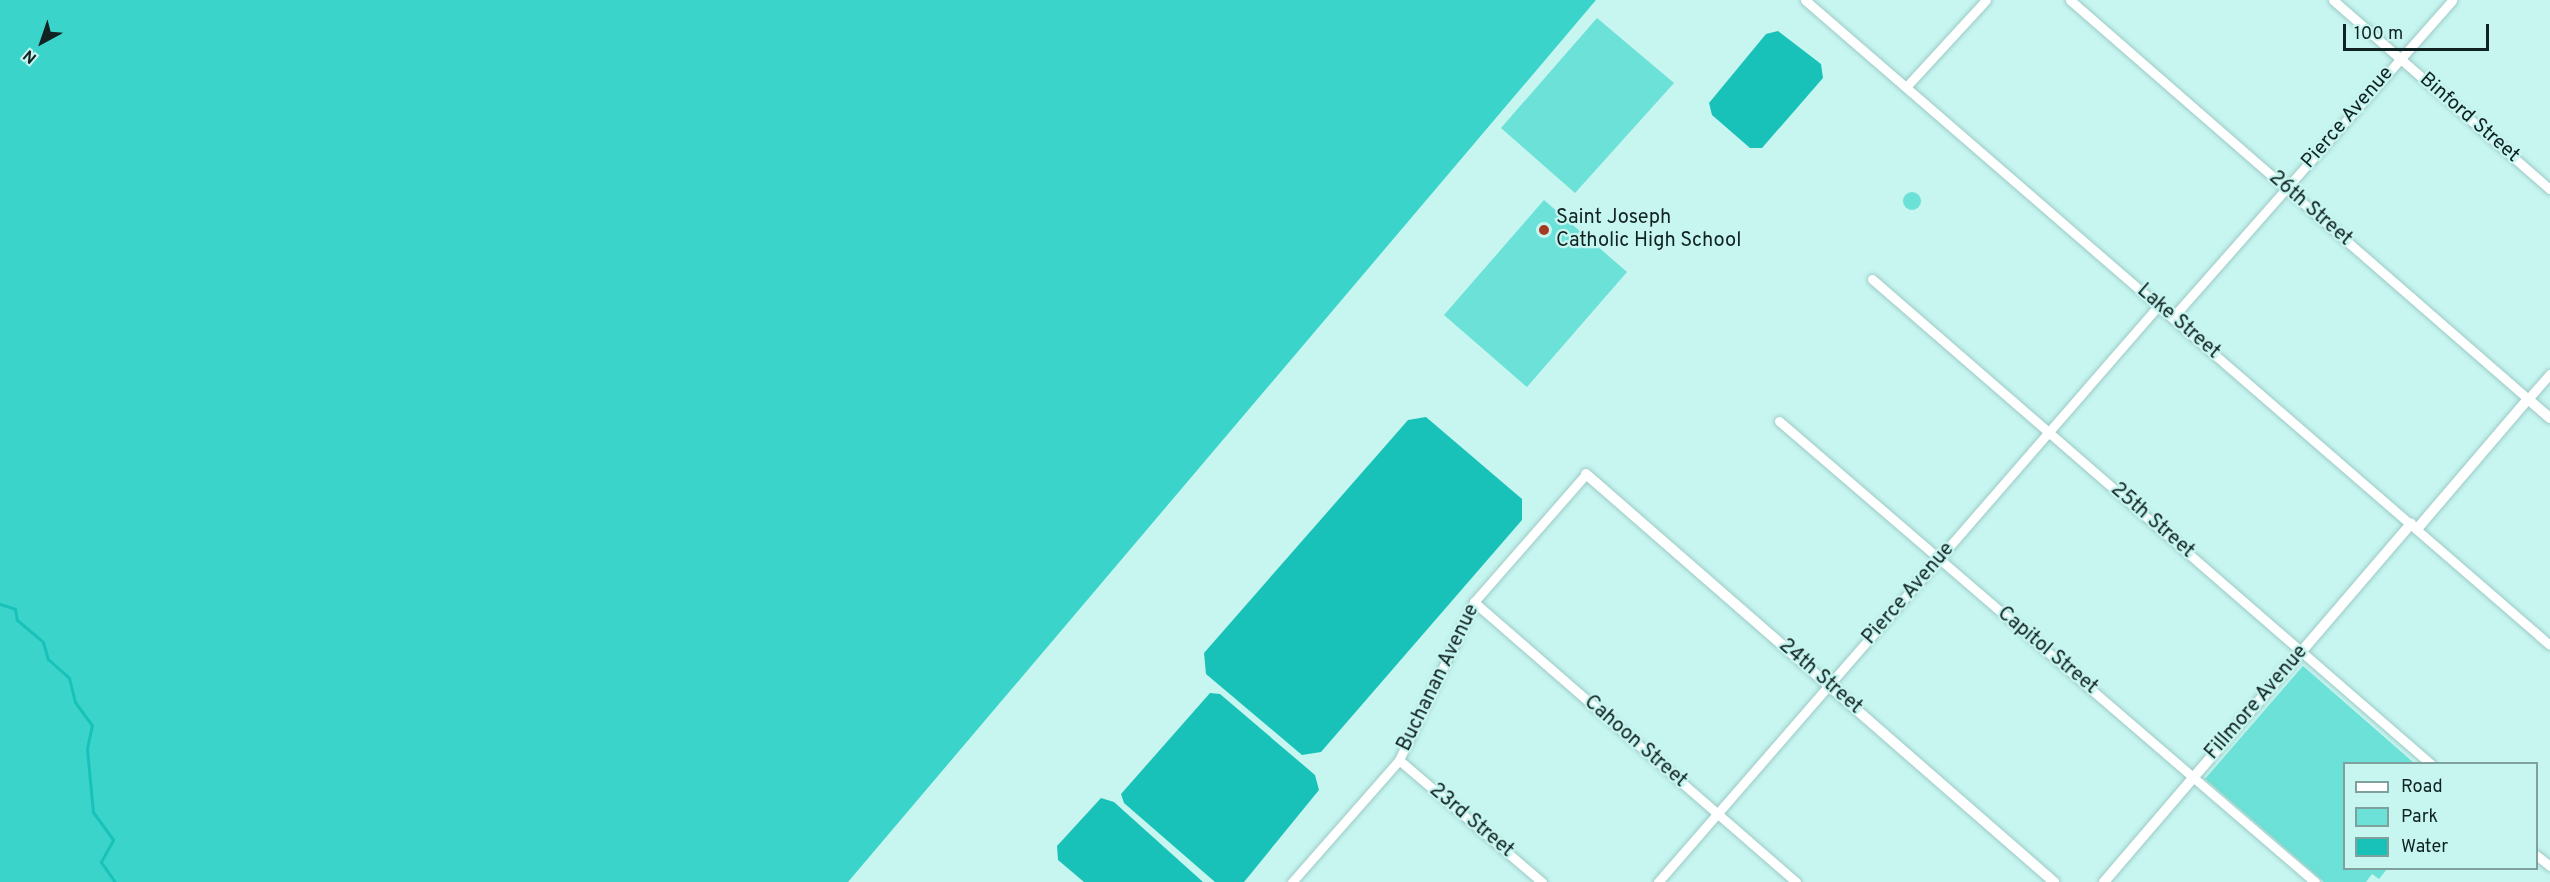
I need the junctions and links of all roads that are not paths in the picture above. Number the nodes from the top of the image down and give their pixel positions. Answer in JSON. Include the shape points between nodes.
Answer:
{"nodes":[{"id":1,"x":1805,"y":0,"type":"edge"},
{"id":2,"x":1986,"y":0,"type":"edge"},
{"id":3,"x":2070,"y":0,"type":"edge"},
{"id":4,"x":2333,"y":0,"type":"edge"},
{"id":5,"x":2452,"y":0,"type":"edge"},
{"id":6,"x":2401,"y":59,"type":"junction"},
{"id":7,"x":1906,"y":87,"type":"junction"},
{"id":8,"x":2286,"y":188,"type":"junction"},
{"id":9,"x":2550,"y":189,"type":"edge"},
{"id":10,"x":1872,"y":279,"type":"dead end"},
{"id":11,"x":2159,"y":306,"type":"junction"},
{"id":12,"x":2173,"y":317,"type":"junction"},
{"id":13,"x":2550,"y":374,"type":"edge"},
{"id":14,"x":2528,"y":399,"type":"junction"},
{"id":15,"x":2550,"y":418,"type":"edge"},
{"id":16,"x":1779,"y":421,"type":"dead end"},
{"id":17,"x":2049,"y":432,"type":"junction"},
{"id":18,"x":1586,"y":474,"type":"joint"},
{"id":19,"x":2414,"y":527,"type":"junction"},
{"id":20,"x":1939,"y":559,"type":"junction"},
{"id":21,"x":1474,"y":602,"type":"junction"},
{"id":22,"x":2550,"y":645,"type":"edge"},
{"id":23,"x":2301,"y":651,"type":"junction"},
{"id":24,"x":1829,"y":685,"type":"junction"},
{"id":25,"x":1399,"y":760,"type":"junction"},
{"id":26,"x":2429,"y":762,"type":"edge"},
{"id":27,"x":2194,"y":776,"type":"junction"},
{"id":28,"x":1717,"y":814,"type":"junction"},
{"id":29,"x":2538,"y":857,"type":"edge"},
{"id":30,"x":2550,"y":866,"type":"edge"},
{"id":31,"x":1292,"y":882,"type":"edge"},
{"id":32,"x":1542,"y":882,"type":"edge"},
{"id":33,"x":1658,"y":882,"type":"edge"},
{"id":34,"x":1796,"y":882,"type":"edge"},
{"id":35,"x":2054,"y":882,"type":"edge"},
{"id":36,"x":2104,"y":882,"type":"edge"},
{"id":37,"x":2315,"y":882,"type":"edge"}],
"edges":[{"from":1,"to":7,"type":"street","name":"Lake Street"},
{"from":2,"to":7,"type":"street"},
{"from":3,"to":8,"type":"street","name":"26th Street"},
{"from":4,"to":6,"type":"street","name":"Binford Street"},
{"from":5,"to":6,"type":"street","name":"Pierce Avenue"},
{"from":6,"to":8,"type":"street","name":"Pierce Avenue"},
{"from":6,"to":9,"type":"street","name":"Binford Street"},
{"from":7,"to":11,"type":"street","name":"Lake Street"},
{"from":8,"to":12,"type":"street","name":"Pierce Avenue"},
{"from":8,"to":14,"type":"street","name":"26th Street"},
{"from":10,"to":17,"type":"street","name":"25th Street"},
{"from":11,"to":12,"type":"street","name":"Lake Street"},
{"from":11,"to":17,"type":"street","name":"Pierce Avenue"},
{"from":12,"to":19,"type":"street","name":"Lake Street"},
{"from":13,"to":14,"type":"street","name":"Fillmore Avenue"},
{"from":14,"to":15,"type":"street","name":"26th Street"},
{"from":14,"to":19,"type":"street","name":"Fillmore Avenue"},
{"from":16,"to":20,"type":"street","name":"Capitol Street"},
{"from":17,"to":20,"type":"street","name":"Pierce Avenue"},
{"from":17,"to":23,"type":"street","name":"25th Street"},
{"from":18,"to":21,"type":"street","name":"Buchanan Avenue"},
{"from":18,"to":24,"type":"street","name":"24th Street"},
{"from":19,"to":22,"type":"street","name":"Lake Street"},
{"from":19,"to":23,"type":"street","name":"Fillmore Avenue"},
{"from":20,"to":24,"type":"street","name":"Pierce Avenue"},
{"from":20,"to":27,"type":"street","name":"Capitol Street"},
{"from":21,"to":25,"type":"street","name":"Buchanan Avenue"},
{"from":21,"to":28,"type":"street","name":"Cahoon Street"},
{"from":23,"to":26,"type":"street","name":"25th Street"},
{"from":23,"to":27,"type":"street","name":"Fillmore Avenue"},
{"from":24,"to":28,"type":"street","name":"Pierce Avenue"},
{"from":24,"to":35,"type":"street","name":"24th Street"},
{"from":25,"to":31,"type":"street","name":"Buchanan Avenue"},
{"from":25,"to":32,"type":"street","name":"23rd Street"},
{"from":27,"to":36,"type":"street","name":"Fillmore Avenue"},
{"from":27,"to":37,"type":"street","name":"Capitol Street"},
{"from":28,"to":33,"type":"street","name":"Pierce Avenue"},
{"from":28,"to":34,"type":"street","name":"Cahoon Street"},
{"from":29,"to":30,"type":"street"}]}
